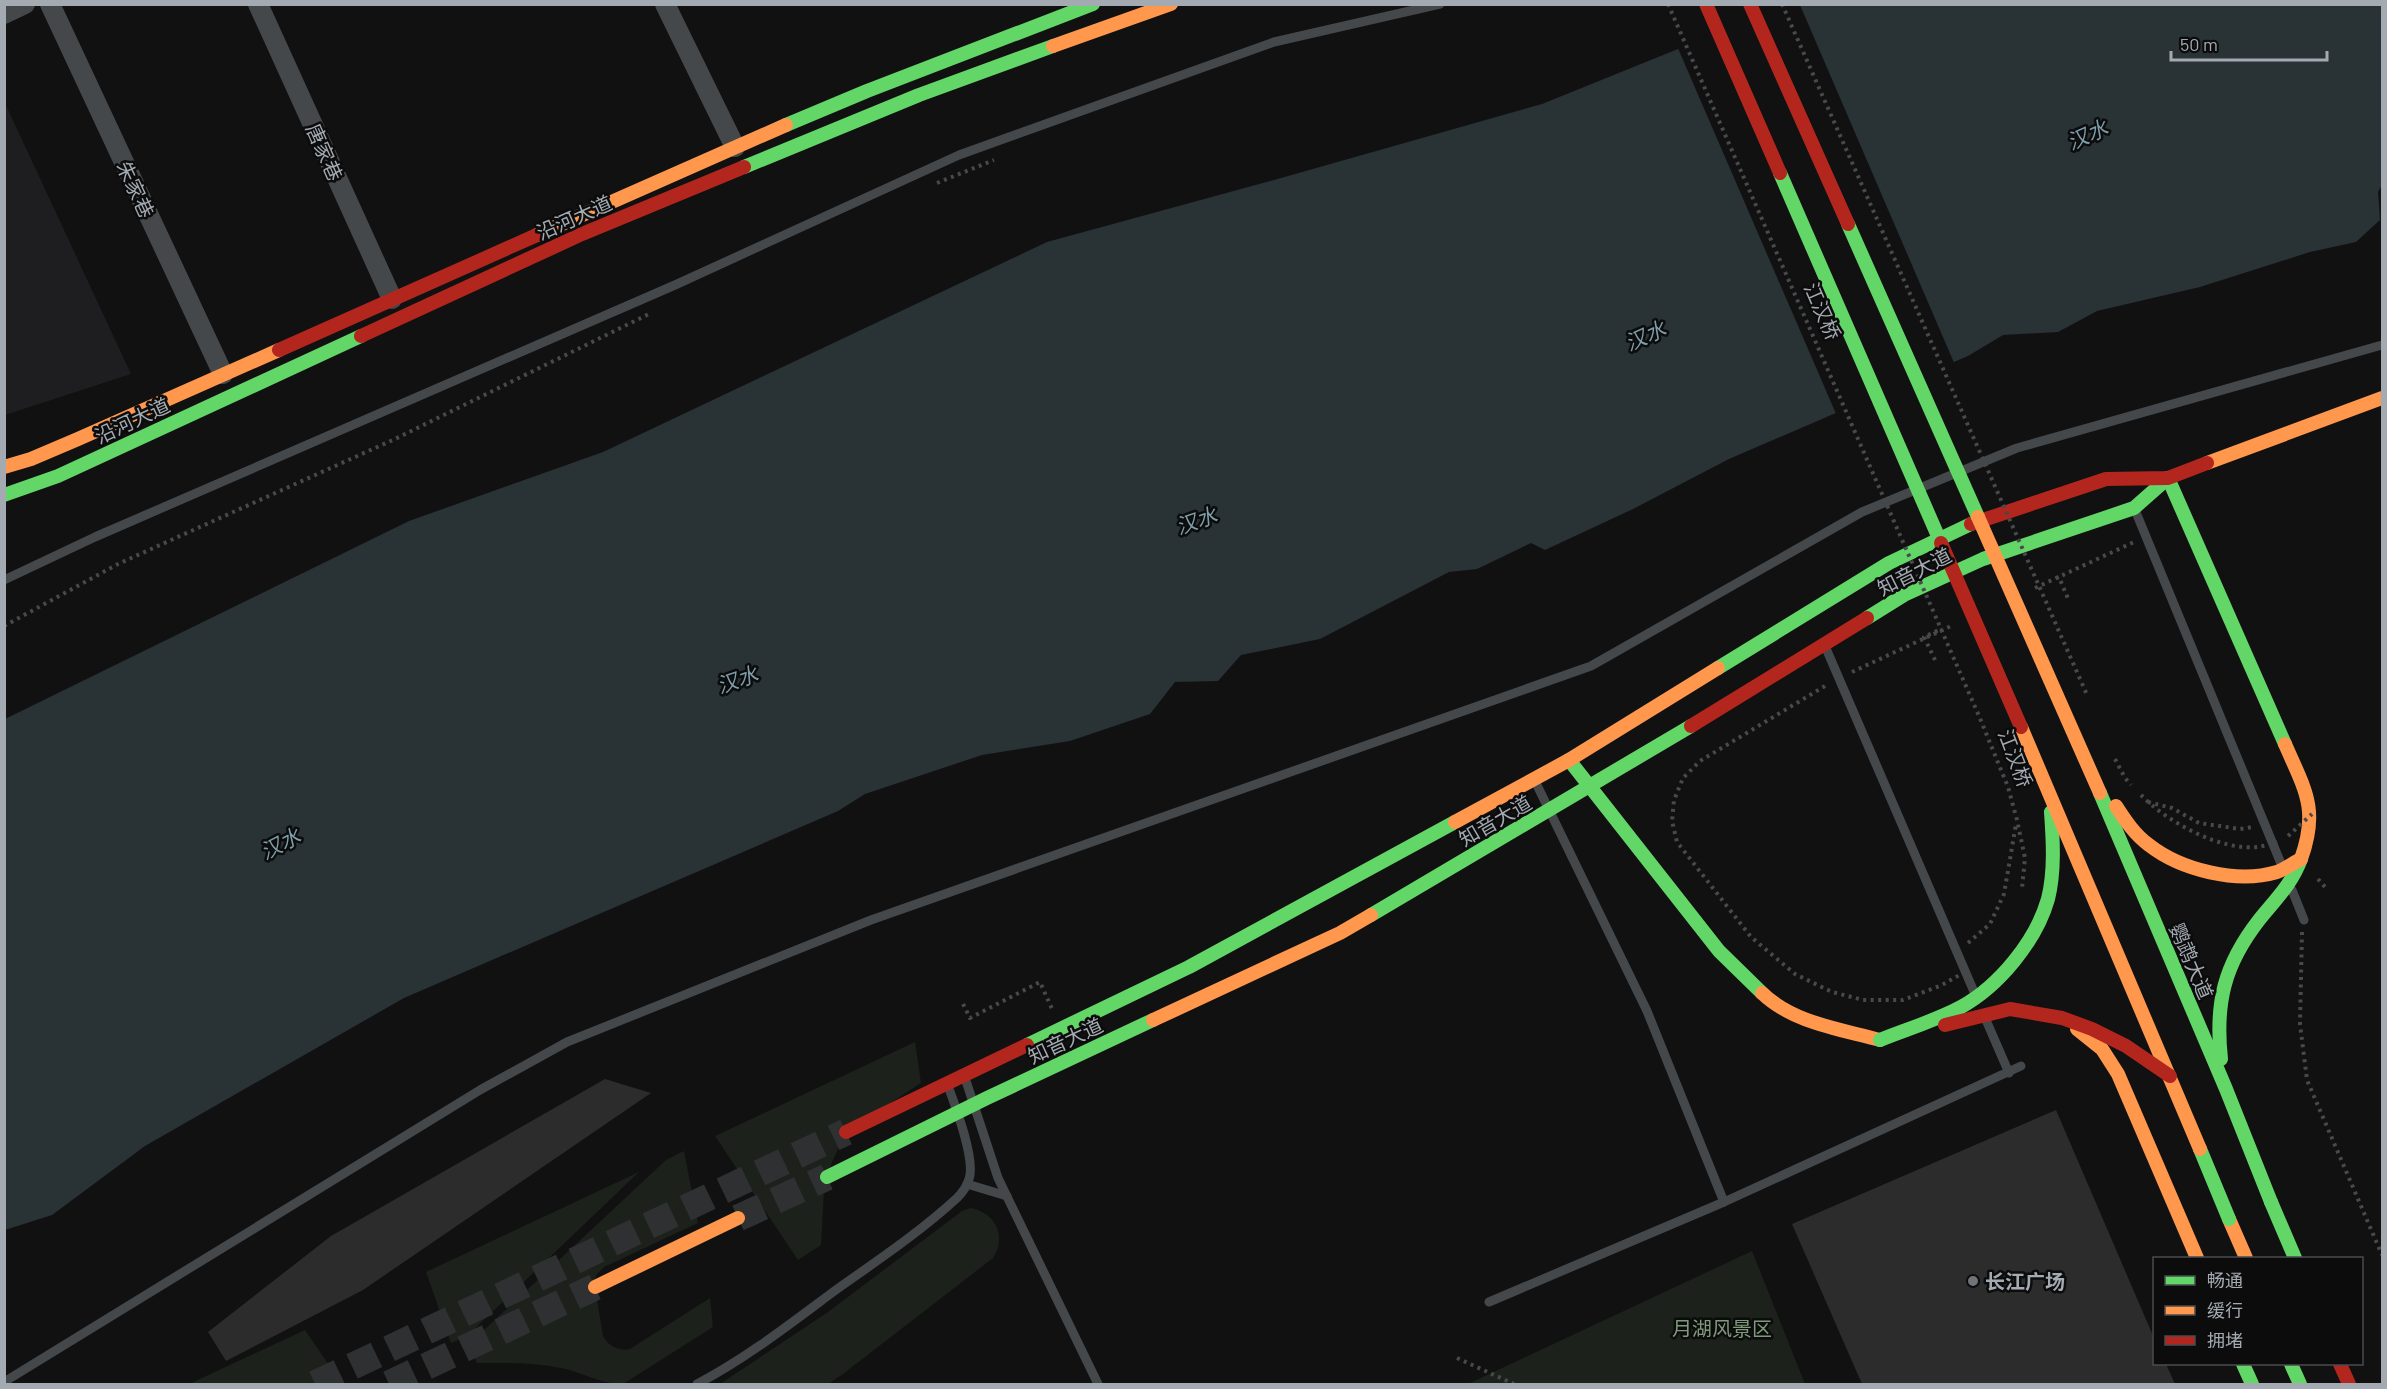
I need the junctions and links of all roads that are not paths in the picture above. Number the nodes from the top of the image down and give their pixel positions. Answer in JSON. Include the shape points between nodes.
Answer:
{"nodes":[{"id":1,"x":25,"y":4,"type":"edge"},
{"id":2,"x":50,"y":4,"type":"edge"},
{"id":3,"x":258,"y":4,"type":"edge"},
{"id":4,"x":665,"y":4,"type":"edge"},
{"id":5,"x":1093,"y":4,"type":"edge"},
{"id":6,"x":1171,"y":4,"type":"edge"},
{"id":7,"x":1440,"y":4,"type":"edge"},
{"id":8,"x":1706,"y":4,"type":"edge"},
{"id":9,"x":1750,"y":4,"type":"edge"},
{"id":10,"x":4,"y":14,"type":"edge"},
{"id":11,"x":735,"y":147,"type":"junction"},
{"id":12,"x":392,"y":299,"type":"junction"},
{"id":13,"x":2382,"y":345,"type":"edge"},
{"id":14,"x":223,"y":374,"type":"junction"},
{"id":15,"x":2382,"y":398,"type":"edge"},
{"id":16,"x":4,"y":453,"type":"edge"},
{"id":17,"x":31,"y":459,"type":"junction"},
{"id":18,"x":4,"y":467,"type":"edge"},
{"id":19,"x":2168,"y":478,"type":"junction"},
{"id":20,"x":4,"y":495,"type":"edge"},
{"id":21,"x":2134,"y":508,"type":"junction"},
{"id":22,"x":4,"y":580,"type":"edge"},
{"id":23,"x":1824,"y":643,"type":"junction"},
{"id":24,"x":1569,"y":760,"type":"junction"},
{"id":25,"x":2090,"y":770,"type":"junction"},
{"id":26,"x":1534,"y":779,"type":"junction"},
{"id":27,"x":1590,"y":787,"type":"junction"},
{"id":28,"x":2049,"y":791,"type":"junction"},
{"id":29,"x":1549,"y":811,"type":"junction"},
{"id":30,"x":2301,"y":859,"type":"junction"},
{"id":31,"x":2304,"y":920,"type":"road end"},
{"id":32,"x":2062,"y":1018,"type":"junction"},
{"id":33,"x":1881,"y":1040,"type":"junction"},
{"id":34,"x":2021,"y":1066,"type":"dead end"},
{"id":35,"x":2009,"y":1073,"type":"junction"},
{"id":36,"x":964,"y":1076,"type":"junction"},
{"id":37,"x":2170,"y":1076,"type":"junction"},
{"id":38,"x":947,"y":1084,"type":"junction"},
{"id":39,"x":2226,"y":1089,"type":"junction"},
{"id":40,"x":974,"y":1105,"type":"junction"},
{"id":41,"x":957,"y":1112,"type":"junction"},
{"id":42,"x":846,"y":1132,"type":"tunnel mouth"},
{"id":43,"x":827,"y":1176,"type":"tunnel mouth"},
{"id":44,"x":967,"y":1184,"type":"junction"},
{"id":45,"x":1007,"y":1196,"type":"junction"},
{"id":46,"x":1724,"y":1202,"type":"junction"},
{"id":47,"x":738,"y":1218,"type":"tunnel mouth"},
{"id":48,"x":2198,"y":1257,"type":"edge"},
{"id":49,"x":2246,"y":1257,"type":"edge"},
{"id":50,"x":2295,"y":1257,"type":"edge"},
{"id":51,"x":595,"y":1287,"type":"tunnel mouth"},
{"id":52,"x":1489,"y":1302,"type":"dead end"},
{"id":53,"x":2243,"y":1365,"type":"edge"},
{"id":54,"x":2291,"y":1365,"type":"edge"},
{"id":55,"x":2340,"y":1365,"type":"edge"},
{"id":56,"x":4,"y":1382,"type":"edge"},
{"id":57,"x":697,"y":1384,"type":"edge"},
{"id":58,"x":1098,"y":1384,"type":"edge"},
{"id":59,"x":2252,"y":1384,"type":"edge"},
{"id":60,"x":2300,"y":1384,"type":"edge"},
{"id":61,"x":2349,"y":1384,"type":"edge"}],
"edges":[{"from":1,"to":10,"type":"street"},
{"from":2,"to":14,"type":"street","name":"朱家巷"},
{"from":3,"to":12,"type":"street","name":"唐家巷"},
{"from":4,"to":11,"type":"street"},
{"from":5,"to":11,"type":"main road","name":"沿河大道","via":[[867,91]]},
{"from":6,"to":20,"type":"main road","name":"沿河大道","via":[[919,95],[582,234],[68,471]]},
{"from":7,"to":22,"type":"lane","via":[[1274,42],[959,155],[675,285]]},
{"from":8,"to":28,"type":"main road","name":"江汉桥","bridge":true},
{"from":9,"to":25,"type":"main road","name":"鹦鹉大道","bridge":true},
{"from":11,"to":12,"type":"main road","name":"沿河大道"},
{"from":12,"to":14,"type":"main road","name":"沿河大道"},
{"from":13,"to":56,"type":"lane","via":[[2017,448],[1862,512],[1591,666],[871,920],[567,1042],[480,1090]]},
{"from":14,"to":17,"type":"main road","name":"沿河大道"},
{"from":15,"to":19,"type":"main road","name":"知音大道"},
{"from":16,"to":17,"type":"main road"},
{"from":17,"to":18,"type":"main road","name":"沿河大道"},
{"from":19,"to":21,"type":"main road","name":"知音大道"},
{"from":19,"to":24,"type":"main road","name":"知音大道","via":[[2106,479],[1965,526],[1930,542],[1889,562]]},
{"from":19,"to":30,"type":"main road","via":[[2305,789],[2312,814]]},
{"from":21,"to":23,"type":"main road","name":"知音大道","via":[[1946,575]]},
{"from":21,"to":31,"type":"lane"},
{"from":23,"to":27,"type":"main road","name":"知音大道"},
{"from":23,"to":35,"type":"lane"},
{"from":24,"to":26,"type":"main road","name":"知音大道"},
{"from":24,"to":27,"type":"main road"},
{"from":25,"to":30,"type":"main road","bridge":true,"via":[[2149,845],[2174,858],[2214,873],[2256,876],[2278,871]]},
{"from":25,"to":39,"type":"main road","name":"鹦鹉大道","bridge":true},
{"from":26,"to":29,"type":"lane"},
{"from":26,"to":36,"type":"main road","name":"知音大道","via":[[1189,968]]},
{"from":27,"to":29,"type":"main road","name":"知音大道"},
{"from":27,"to":33,"type":"main road","via":[[1719,951],[1770,1001],[1802,1019]]},
{"from":28,"to":33,"type":"main road","bridge":true,"via":[[2053,830],[2046,906],[2025,945],[1999,977],[1962,1006]]},
{"from":28,"to":37,"type":"main road","bridge":true},
{"from":29,"to":40,"type":"main road","name":"知音大道","via":[[1340,933]]},
{"from":29,"to":46,"type":"lane","via":[[1647,1011]]},
{"from":30,"to":39,"type":"main road","bridge":true,"via":[[2296,876],[2241,945],[2222,986],[2217,1031]]},
{"from":32,"to":33,"type":"main road","bridge":true,"via":[[2010,1009]]},
{"from":32,"to":37,"type":"main road","bridge":true,"via":[[2126,1046]]},
{"from":32,"to":48,"type":"main road","via":[[2102,1049],[2118,1074]]},
{"from":34,"to":35,"type":"lane"},
{"from":35,"to":46,"type":"lane"},
{"from":36,"to":38,"type":"main road","name":"知音大道"},
{"from":36,"to":40,"type":"lane"},
{"from":37,"to":49,"type":"main road","bridge":true},
{"from":38,"to":41,"type":"lane"},
{"from":38,"to":42,"type":"main road","name":"知音大道"},
{"from":39,"to":50,"type":"main road","name":"鹦鹉大道","bridge":true},
{"from":40,"to":41,"type":"main road","name":"知音大道"},
{"from":40,"to":45,"type":"lane","via":[[989,1156]]},
{"from":41,"to":43,"type":"main road","name":"知音大道"},
{"from":41,"to":44,"type":"lane","via":[[970,1170]]},
{"from":44,"to":45,"type":"lane"},
{"from":44,"to":57,"type":"lane","via":[[958,1196],[887,1253]]},
{"from":45,"to":58,"type":"lane"},
{"from":46,"to":52,"type":"lane"},
{"from":47,"to":51,"type":"main road"},
{"from":53,"to":59,"type":"main road"},
{"from":54,"to":60,"type":"main road"},
{"from":55,"to":61,"type":"main road"}]}
